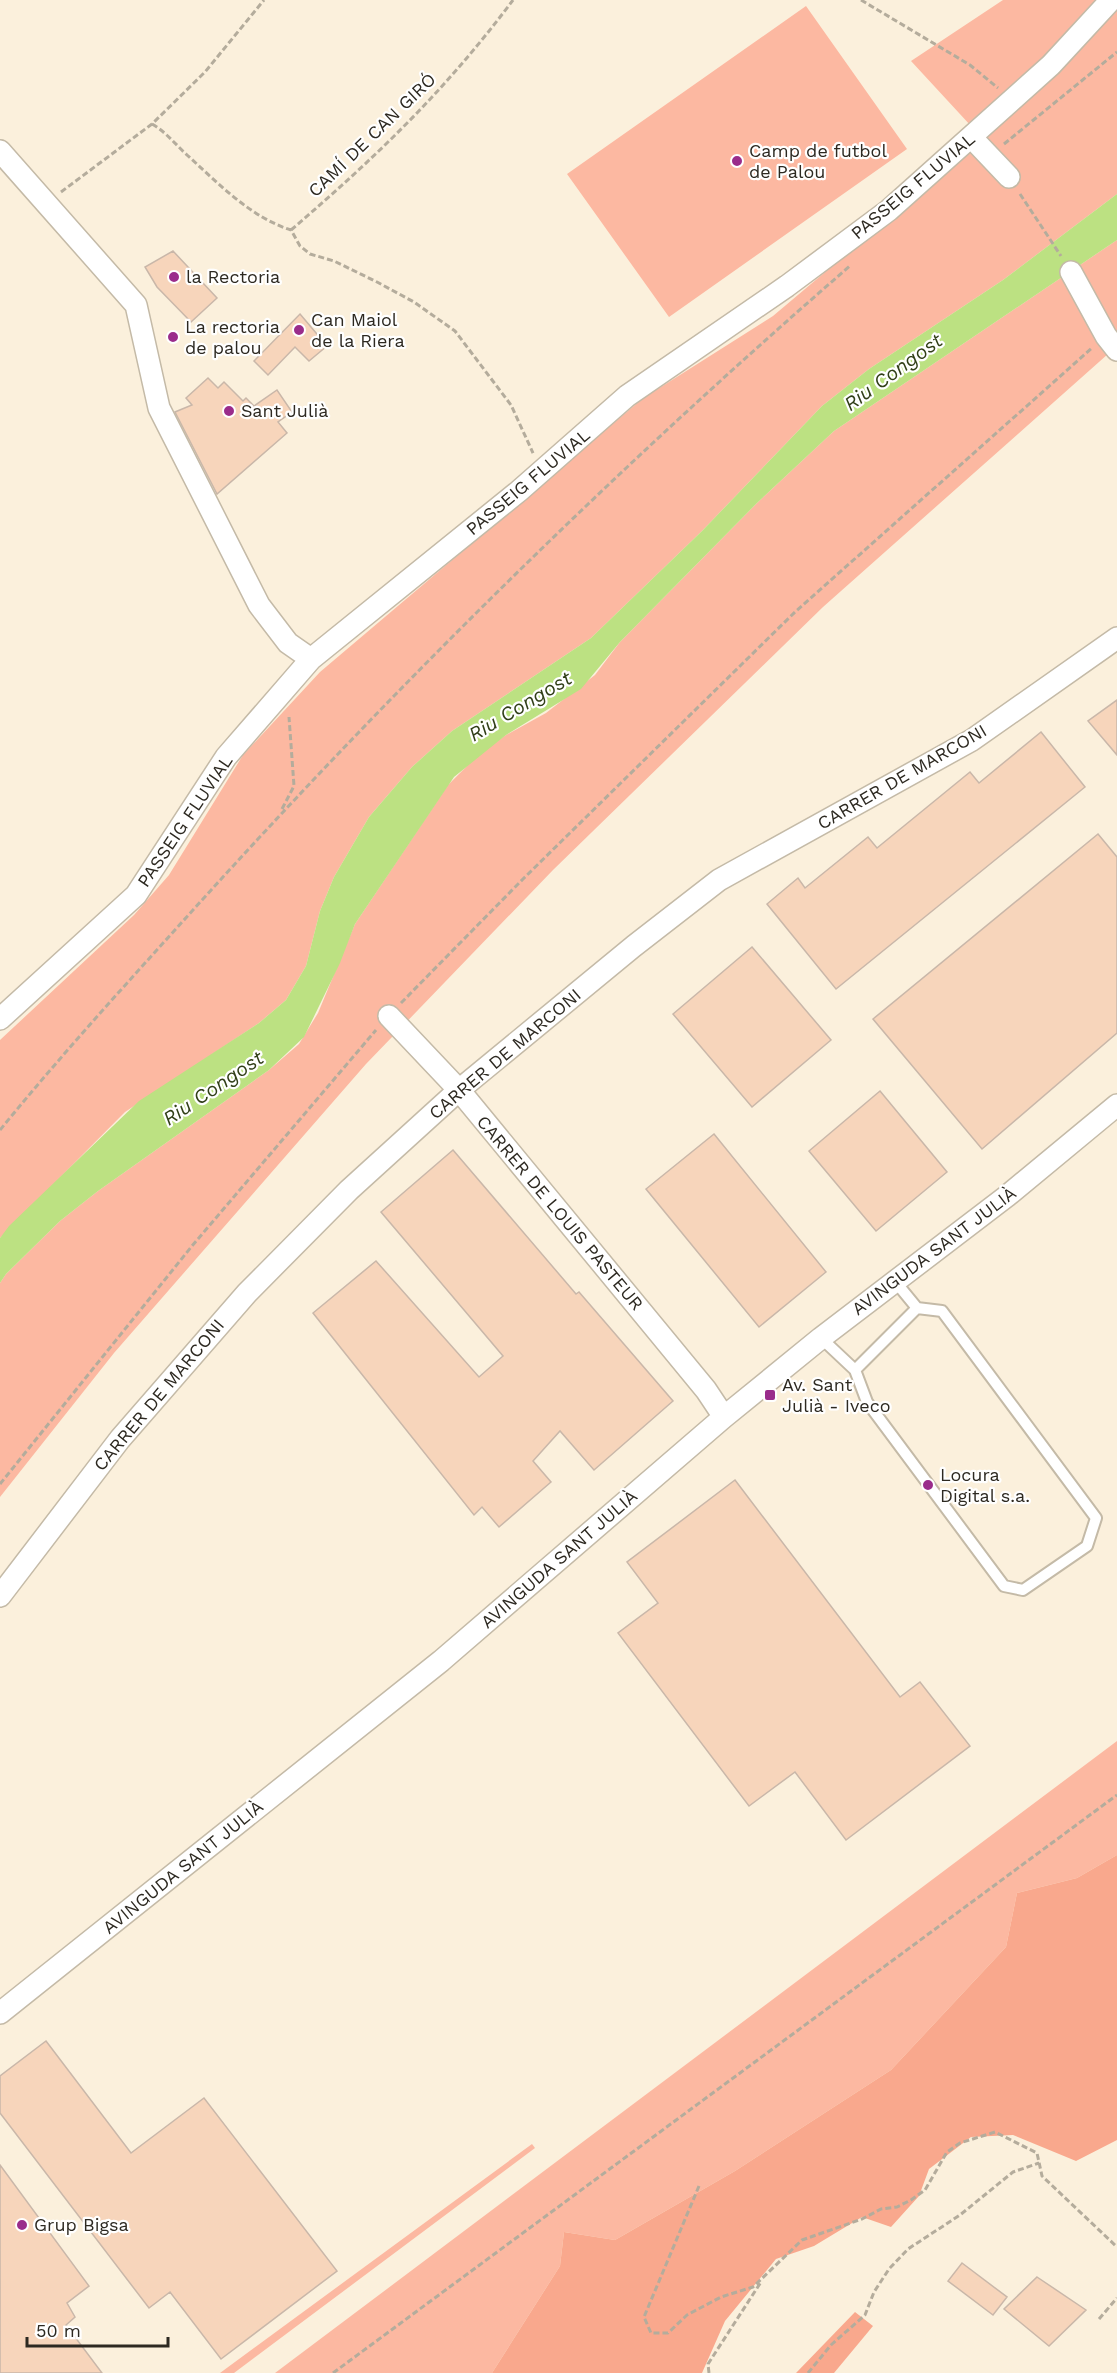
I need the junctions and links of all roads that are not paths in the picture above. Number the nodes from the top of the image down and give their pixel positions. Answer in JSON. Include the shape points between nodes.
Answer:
{"nodes":[{"id":1,"x":1111,"y":0,"type":"edge"},
{"id":2,"x":972,"y":138,"type":"junction"},
{"id":3,"x":0,"y":151,"type":"edge"},
{"id":4,"x":1009,"y":177,"type":"road end"},
{"id":5,"x":1071,"y":272,"type":"road end"},
{"id":6,"x":1111,"y":343,"type":"edge"},
{"id":7,"x":1117,"y":638,"type":"edge"},
{"id":8,"x":311,"y":659,"type":"junction"},
{"id":9,"x":389,"y":1016,"type":"road end"},
{"id":10,"x":0,"y":1019,"type":"edge"},
{"id":11,"x":459,"y":1090,"type":"junction"},
{"id":12,"x":1117,"y":1105,"type":"edge"},
{"id":13,"x":894,"y":1280,"type":"junction"},
{"id":14,"x":917,"y":1308,"type":"junction"},
{"id":15,"x":821,"y":1338,"type":"junction"},
{"id":16,"x":855,"y":1370,"type":"junction"},
{"id":17,"x":724,"y":1417,"type":"junction"},
{"id":18,"x":0,"y":1596,"type":"edge"},
{"id":19,"x":0,"y":2013,"type":"edge"}],
"edges":[{"from":1,"to":2,"type":"street","name":"PASSEIG FLUVIAL","via":[[1051,65]]},
{"from":2,"to":4,"type":"street"},
{"from":2,"to":8,"type":"street","name":"PASSEIG FLUVIAL","via":[[889,210],[627,396],[544,469]]},
{"from":3,"to":8,"type":"street","via":[[136,305],[159,408],[259,605],[288,643]]},
{"from":5,"to":6,"type":"street"},
{"from":7,"to":11,"type":"street","name":"CARRER DE MARCONI","via":[[972,740],[719,880]]},
{"from":8,"to":10,"type":"street","name":"PASSEIG FLUVIAL","via":[[226,757],[136,895]]},
{"from":9,"to":11,"type":"street","name":"CARRER DE LOUIS PASTEUR"},
{"from":11,"to":17,"type":"street","name":"CARRER DE LOUIS PASTEUR","via":[[706,1390]]},
{"from":11,"to":18,"type":"street","name":"CARRER DE MARCONI","via":[[350,1190],[247,1293],[120,1438]]},
{"from":12,"to":13,"type":"street","name":"AVINGUDA SANT JULIÀ","via":[[1007,1196]]},
{"from":13,"to":14,"type":"lane"},
{"from":13,"to":15,"type":"street","name":"AVINGUDA SANT JULIÀ"},
{"from":14,"to":16,"type":"lane"},
{"from":14,"to":16,"type":"lane","via":[[942,1311],[1096,1518],[1087,1546],[1023,1590],[1004,1586],[867,1402]]},
{"from":15,"to":16,"type":"lane"},
{"from":15,"to":17,"type":"street","name":"AVINGUDA SANT JULIÀ"},
{"from":17,"to":19,"type":"street","name":"AVINGUDA SANT JULIÀ","via":[[441,1661]]}]}
